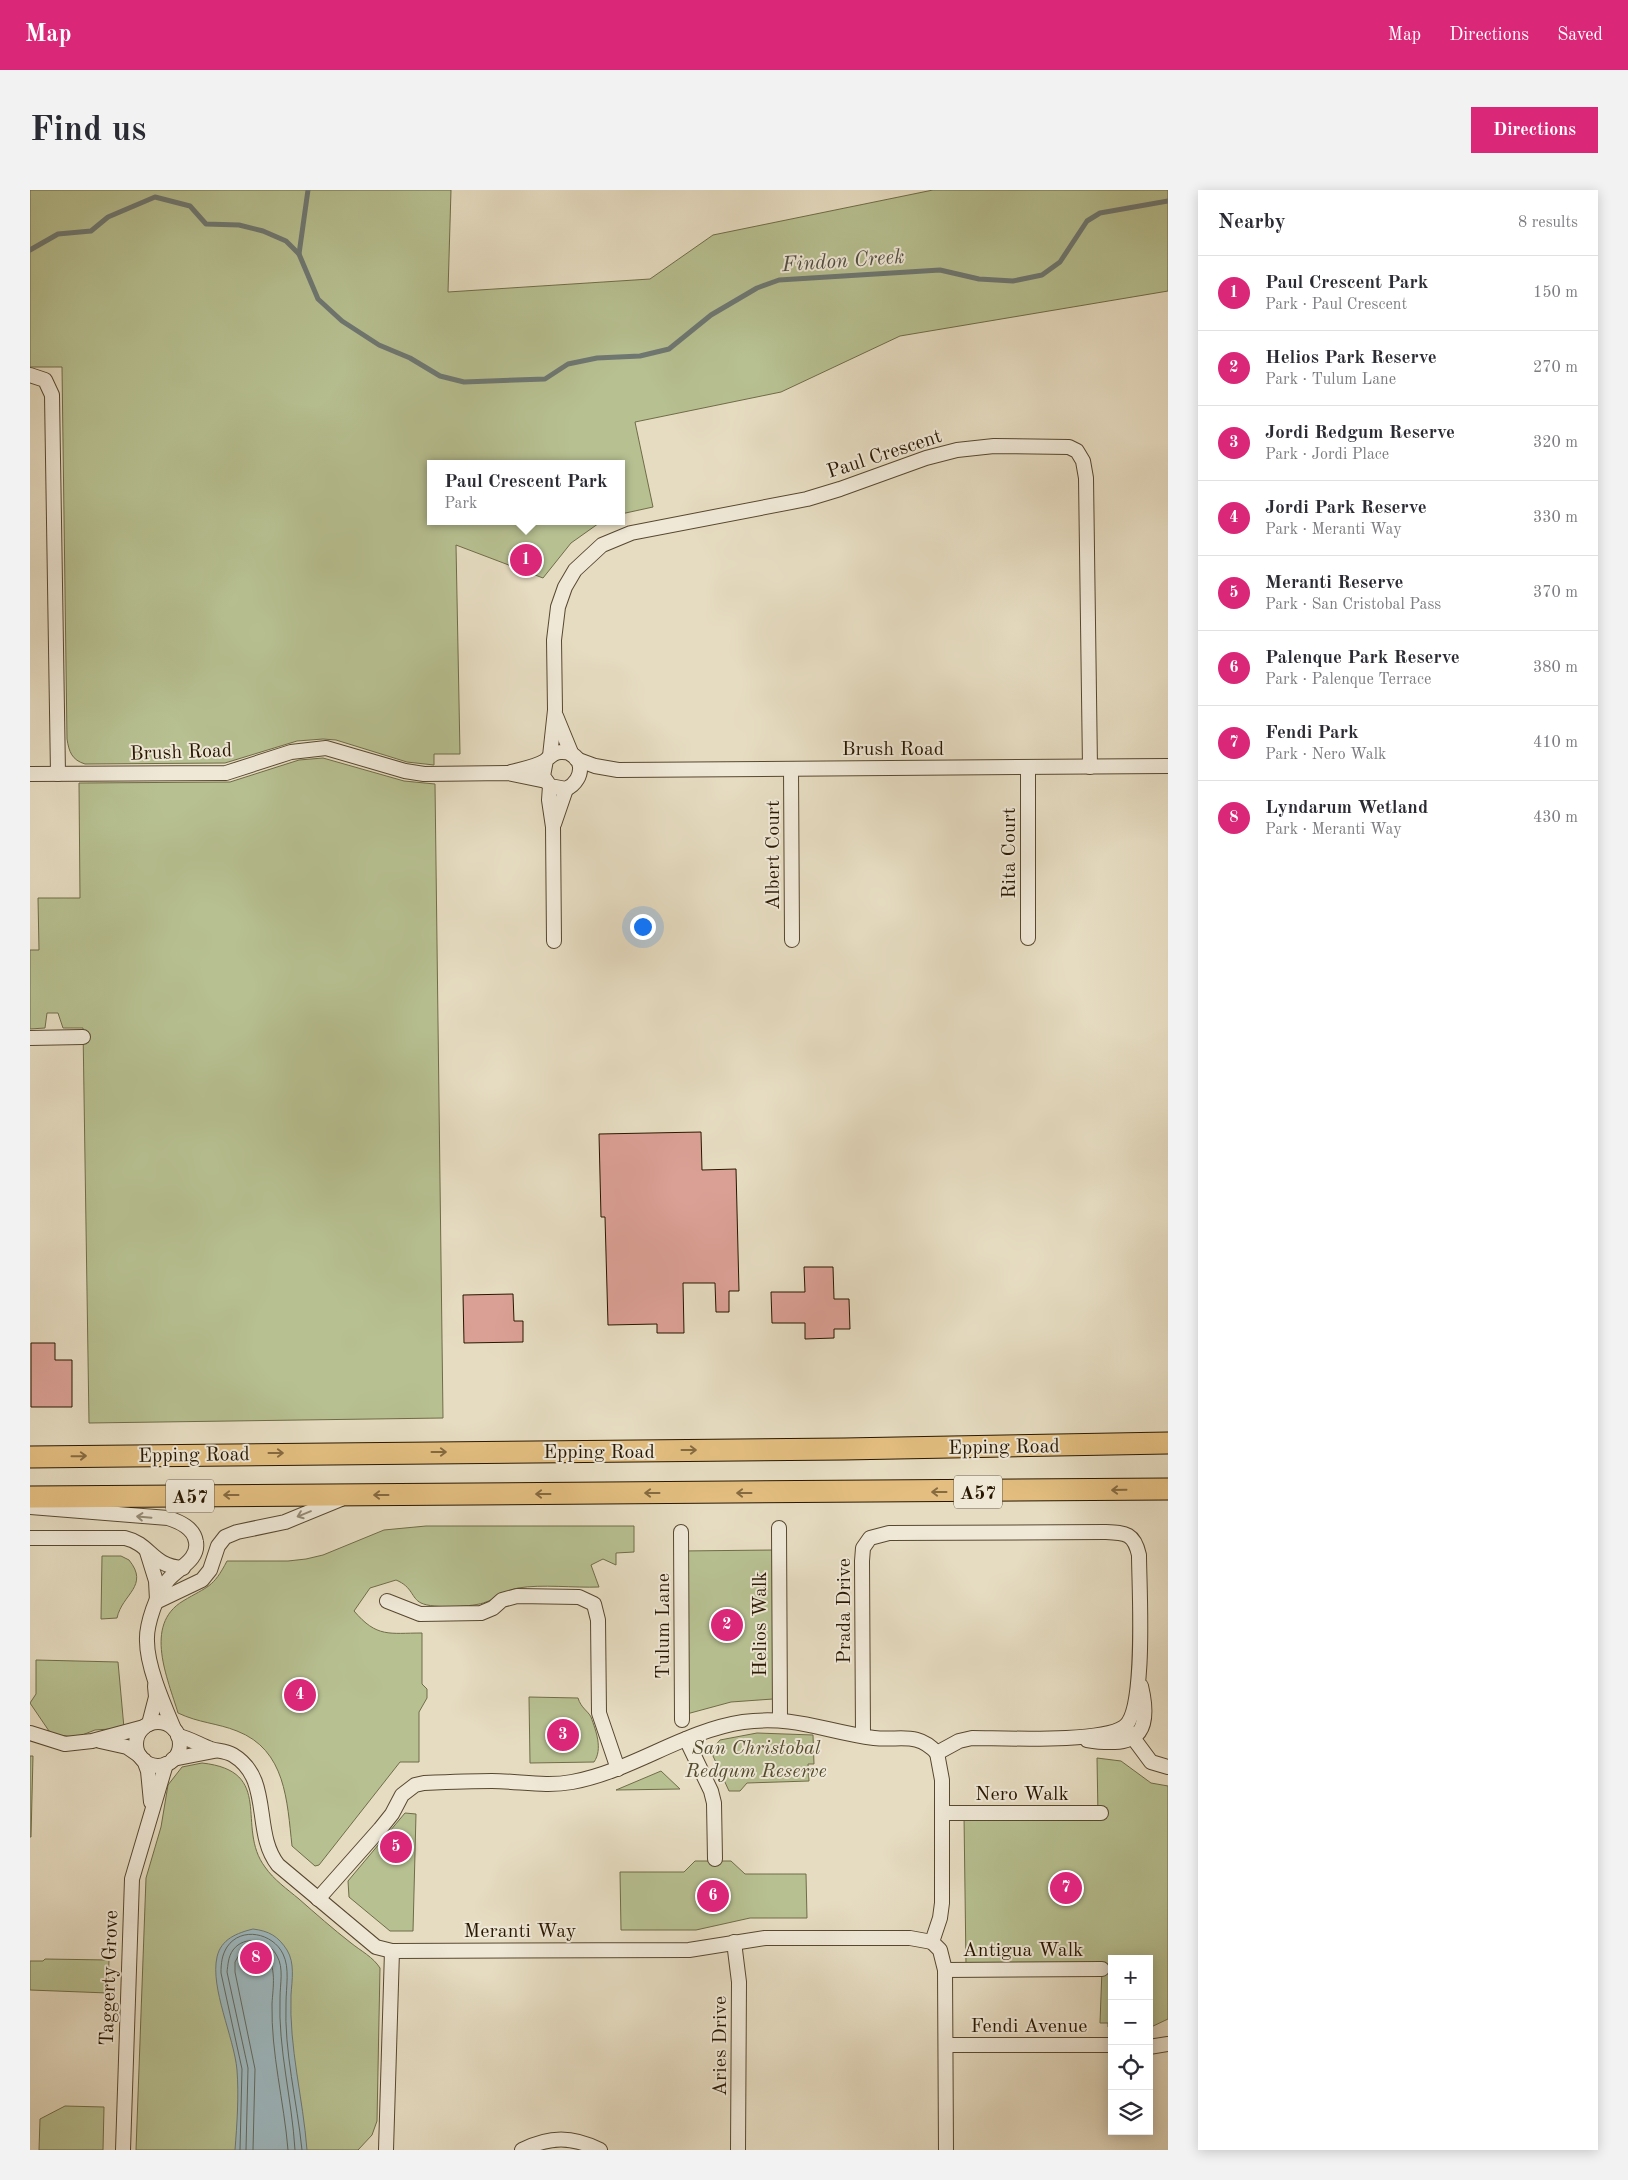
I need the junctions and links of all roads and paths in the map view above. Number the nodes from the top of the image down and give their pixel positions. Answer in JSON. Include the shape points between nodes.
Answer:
{"nodes":[{"id":1,"x":30,"y":375,"type":"edge"},
{"id":2,"x":555,"y":710,"type":"junction"},
{"id":3,"x":574,"y":757,"type":"junction"},
{"id":4,"x":548,"y":758,"type":"junction"},
{"id":5,"x":1168,"y":766,"type":"edge"},
{"id":6,"x":1028,"y":767,"type":"junction"},
{"id":7,"x":1090,"y":767,"type":"junction"},
{"id":8,"x":791,"y":769,"type":"junction"},
{"id":9,"x":618,"y":770,"type":"junction"},
{"id":10,"x":508,"y":773,"type":"junction"},
{"id":11,"x":30,"y":774,"type":"edge"},
{"id":12,"x":58,"y":774,"type":"junction"},
{"id":13,"x":548,"y":783,"type":"junction"},
{"id":14,"x":571,"y":786,"type":"junction"},
{"id":15,"x":553,"y":827,"type":"junction"},
{"id":16,"x":1028,"y":938,"type":"dead end"},
{"id":17,"x":792,"y":940,"type":"dead end"},
{"id":18,"x":554,"y":941,"type":"dead end"},
{"id":19,"x":83,"y":1037,"type":"dead end"},
{"id":20,"x":30,"y":1038,"type":"edge"},
{"id":21,"x":1168,"y":1443,"type":"edge"},
{"id":22,"x":30,"y":1458,"type":"edge"},
{"id":23,"x":1168,"y":1489,"type":"edge"},
{"id":24,"x":349,"y":1495,"type":"junction"},
{"id":25,"x":30,"y":1497,"type":"edge"},
{"id":26,"x":30,"y":1507,"type":"edge"},
{"id":27,"x":779,"y":1528,"type":"dead end"},
{"id":28,"x":681,"y":1532,"type":"dead end"},
{"id":29,"x":30,"y":1538,"type":"edge"},
{"id":30,"x":147,"y":1552,"type":"junction"},
{"id":31,"x":183,"y":1568,"type":"junction"},
{"id":32,"x":158,"y":1601,"type":"junction"},
{"id":33,"x":387,"y":1601,"type":"dead end"},
{"id":34,"x":155,"y":1681,"type":"junction"},
{"id":35,"x":682,"y":1720,"type":"dead end"},
{"id":36,"x":780,"y":1720,"type":"junction"},
{"id":37,"x":146,"y":1725,"type":"junction"},
{"id":38,"x":1128,"y":1732,"type":"junction"},
{"id":39,"x":30,"y":1733,"type":"edge"},
{"id":40,"x":176,"y":1733,"type":"junction"},
{"id":41,"x":863,"y":1736,"type":"junction"},
{"id":42,"x":686,"y":1739,"type":"junction"},
{"id":43,"x":92,"y":1741,"type":"junction"},
{"id":44,"x":215,"y":1750,"type":"junction"},
{"id":45,"x":937,"y":1753,"type":"junction"},
{"id":46,"x":142,"y":1758,"type":"junction"},
{"id":47,"x":170,"y":1762,"type":"junction"},
{"id":48,"x":1168,"y":1767,"type":"edge"},
{"id":49,"x":618,"y":1769,"type":"junction"},
{"id":50,"x":151,"y":1810,"type":"junction"},
{"id":51,"x":942,"y":1813,"type":"junction"},
{"id":52,"x":1101,"y":1814,"type":"dead end"},
{"id":53,"x":715,"y":1859,"type":"dead end"},
{"id":54,"x":318,"y":1899,"type":"junction"},
{"id":55,"x":734,"y":1942,"type":"junction"},
{"id":56,"x":932,"y":1942,"type":"junction"},
{"id":57,"x":392,"y":1951,"type":"junction"},
{"id":58,"x":1102,"y":1969,"type":"dead end"},
{"id":59,"x":945,"y":1970,"type":"junction"},
{"id":60,"x":1168,"y":2044,"type":"edge"},
{"id":61,"x":946,"y":2045,"type":"junction"},
{"id":62,"x":1108,"y":2045,"type":"edge"},
{"id":63,"x":1153,"y":2046,"type":"edge"},
{"id":64,"x":123,"y":2150,"type":"edge"},
{"id":65,"x":386,"y":2150,"type":"edge"},
{"id":66,"x":522,"y":2150,"type":"edge"},
{"id":67,"x":600,"y":2150,"type":"edge"},
{"id":68,"x":738,"y":2150,"type":"edge"},
{"id":69,"x":946,"y":2150,"type":"edge"}],
"edges":[{"from":1,"to":12,"type":"street","via":[[45,380],[52,395]]},
{"from":2,"to":3,"type":"street","name":"Paul Crescent"},
{"from":2,"to":4,"type":"street","name":"Paul Crescent"},
{"from":2,"to":7,"type":"street","name":"Paul Crescent","via":[[554,640],[558,607],[575,570],[602,545],[631,533],[807,499],[957,450],[994,446],[1069,447],[1077,451],[1083,461],[1086,478]]},
{"from":3,"to":4,"type":"street","via":[[560,751]]},
{"from":3,"to":9,"type":"street","name":"Brush Road","via":[[595,766]]},
{"from":3,"to":14,"type":"street","via":[[581,770]]},
{"from":4,"to":10,"type":"street","name":"Brush Road"},
{"from":4,"to":13,"type":"street","via":[[542,771]]},
{"from":5,"to":7,"type":"street","name":"Brush Road"},
{"from":6,"to":7,"type":"street","name":"Brush Road"},
{"from":6,"to":8,"type":"street","name":"Brush Road"},
{"from":6,"to":16,"type":"street","name":"Rita Court"},
{"from":8,"to":9,"type":"street","name":"Brush Road"},
{"from":8,"to":17,"type":"street","name":"Albert Court"},
{"from":9,"to":14,"type":"street","name":"Brush Road"},
{"from":10,"to":12,"type":"street","name":"Brush Road","via":[[424,774],[317,748],[291,752],[226,773]]},
{"from":10,"to":13,"type":"street","name":"Brush Road"},
{"from":11,"to":12,"type":"street","name":"Brush Road"},
{"from":13,"to":14,"type":"street"},
{"from":13,"to":15,"type":"street"},
{"from":14,"to":15,"type":"street"},
{"from":15,"to":18,"type":"street"},
{"from":19,"to":20,"type":"street"},
{"from":22,"to":21,"type":"main road","name":"Epping Road","one_way":true},
{"from":23,"to":24,"type":"main road","name":"Epping Road","number":"A57","one_way":true},
{"from":24,"to":25,"type":"main road","name":"Epping Road","number":"A57","one_way":true},
{"from":24,"to":32,"type":"street","one_way":true,"via":[[285,1522],[225,1537],[202,1580]]},
{"from":31,"to":26,"type":"street","one_way":true,"via":[[195,1554],[196,1542],[191,1530],[182,1523],[168,1518]]},
{"from":27,"to":36,"type":"street","name":"Helios Walk"},
{"from":28,"to":35,"type":"street","name":"Tulum Lane"},
{"from":29,"to":30,"type":"street","via":[[125,1538],[140,1543]]},
{"from":30,"to":31,"type":"street","via":[[169,1567]]},
{"from":30,"to":32,"type":"street"},
{"from":31,"to":32,"type":"street","via":[[167,1580]]},
{"from":32,"to":34,"type":"street","via":[[149,1620],[147,1641]]},
{"from":33,"to":49,"type":"street","via":[[420,1614],[481,1613],[502,1600],[517,1596],[580,1597],[594,1604],[598,1620],[599,1713]]},
{"from":34,"to":37,"type":"street","via":[[156,1697]]},
{"from":34,"to":40,"type":"street"},
{"from":36,"to":41,"type":"street"},
{"from":36,"to":42,"type":"street","via":[[734,1724]]},
{"from":37,"to":40,"type":"street","via":[[162,1722]]},
{"from":37,"to":43,"type":"street"},
{"from":37,"to":46,"type":"street","via":[[136,1744]]},
{"from":38,"to":41,"type":"street","name":"Prada Drive","via":[[1142,1727],[1146,1716],[1140,1681],[1139,1555],[1136,1543],[1126,1534],[880,1534],[870,1538],[863,1548]]},
{"from":38,"to":45,"type":"street","via":[[1122,1743],[1110,1744],[1076,1738],[972,1738]]},
{"from":38,"to":48,"type":"street","via":[[1151,1762]]},
{"from":39,"to":43,"type":"street","via":[[65,1744]]},
{"from":40,"to":44,"type":"street","name":"Meranti Way"},
{"from":40,"to":47,"type":"street","via":[[179,1749]]},
{"from":41,"to":45,"type":"street","via":[[920,1739]]},
{"from":42,"to":49,"type":"street"},
{"from":42,"to":53,"type":"street","via":[[712,1791]]},
{"from":43,"to":46,"type":"street","via":[[127,1748]]},
{"from":44,"to":47,"type":"street"},
{"from":44,"to":54,"type":"street","name":"Meranti Way","via":[[231,1754],[246,1766],[256,1781],[269,1854]]},
{"from":45,"to":51,"type":"street","via":[[942,1770]]},
{"from":46,"to":47,"type":"street","via":[[154,1765]]},
{"from":46,"to":50,"type":"street","name":"Taggerty Grove","via":[[148,1771]]},
{"from":47,"to":50,"type":"street","name":"Taggerty Grove"},
{"from":49,"to":54,"type":"street","via":[[559,1784],[492,1781],[415,1785],[402,1795],[386,1821]]},
{"from":50,"to":64,"type":"street","name":"Taggerty Grove","via":[[134,1872],[131,1896]]},
{"from":51,"to":52,"type":"street","name":"Nero Walk"},
{"from":51,"to":56,"type":"street","via":[[942,1903]]},
{"from":54,"to":57,"type":"street","name":"Meranti Way","via":[[365,1940]]},
{"from":55,"to":56,"type":"street","name":"Meranti Way","via":[[766,1938],[910,1938]]},
{"from":55,"to":57,"type":"street","name":"Meranti Way","via":[[689,1950]]},
{"from":55,"to":68,"type":"street","name":"Aries Drive","via":[[739,1982]]},
{"from":56,"to":59,"type":"street","via":[[940,1950]]},
{"from":57,"to":65,"type":"street"},
{"from":58,"to":59,"type":"street","name":"Antigua Walk"},
{"from":59,"to":61,"type":"street"},
{"from":60,"to":63,"type":"street"},
{"from":61,"to":62,"type":"street","name":"Fendi Avenue"},
{"from":61,"to":69,"type":"street"},
{"from":66,"to":67,"type":"street","via":[[540,2141],[560,2138],[580,2141]]}]}
